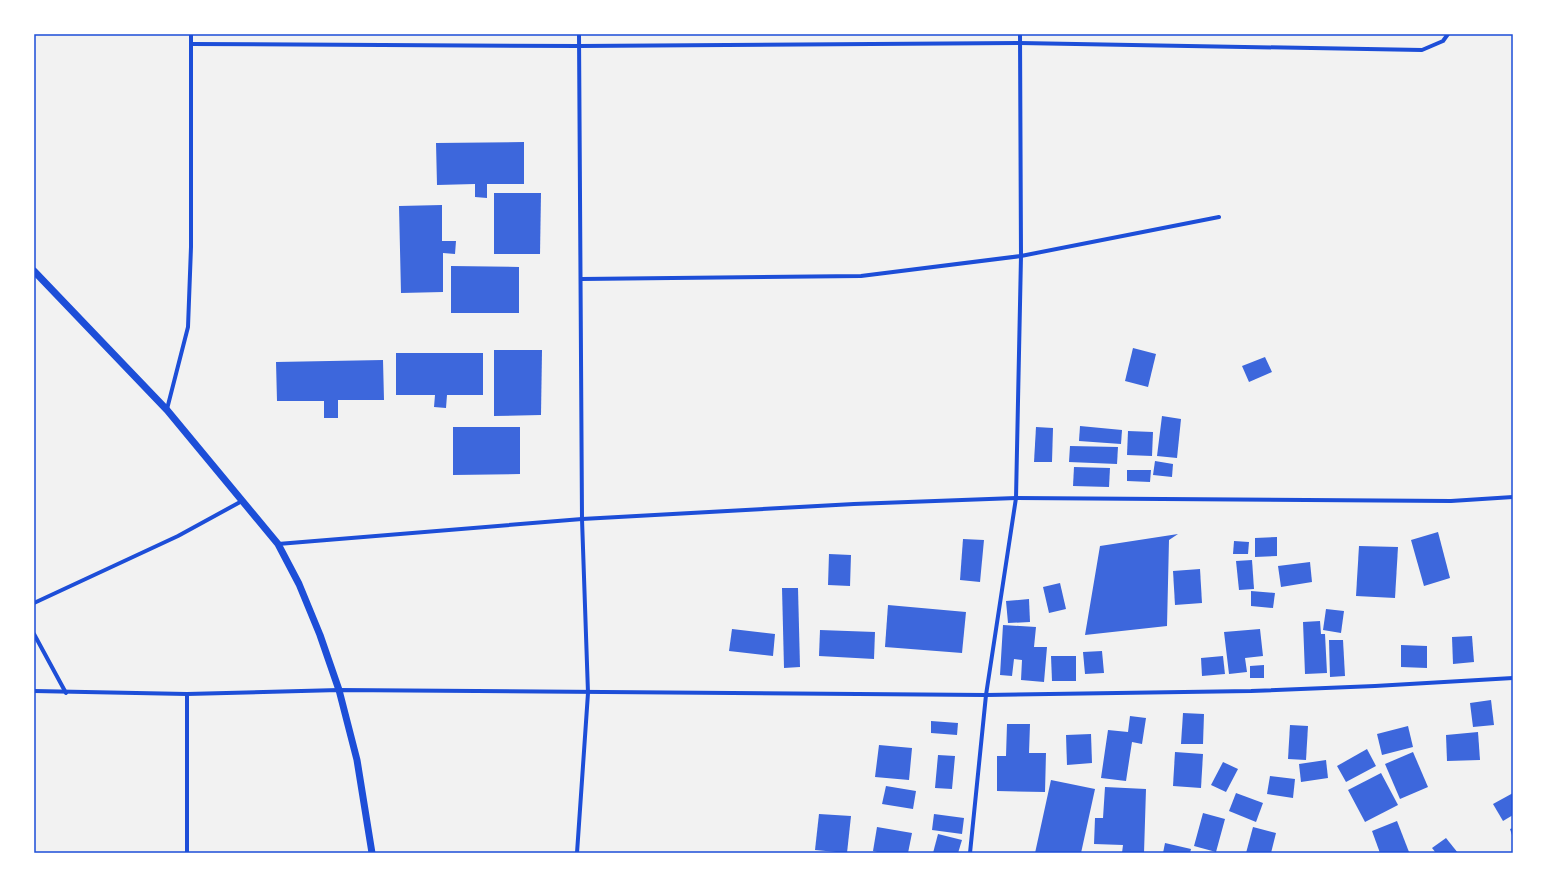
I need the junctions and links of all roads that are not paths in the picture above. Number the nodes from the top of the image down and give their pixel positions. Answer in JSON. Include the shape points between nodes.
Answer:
{"nodes":[{"id":1,"x":191,"y":34,"type":"edge"},
{"id":2,"x":579,"y":34,"type":"edge"},
{"id":3,"x":1020,"y":34,"type":"edge"},
{"id":4,"x":1448,"y":34,"type":"edge"},
{"id":5,"x":1020,"y":43,"type":"junction"},
{"id":6,"x":191,"y":44,"type":"junction"},
{"id":7,"x":579,"y":46,"type":"junction"},
{"id":8,"x":1219,"y":217,"type":"dead end"},
{"id":9,"x":1020,"y":256,"type":"junction"},
{"id":10,"x":34,"y":271,"type":"edge"},
{"id":11,"x":581,"y":279,"type":"junction"},
{"id":12,"x":167,"y":410,"type":"junction"},
{"id":13,"x":1513,"y":497,"type":"edge"},
{"id":14,"x":1016,"y":498,"type":"junction"},
{"id":15,"x":242,"y":501,"type":"junction"},
{"id":16,"x":582,"y":519,"type":"junction"},
{"id":17,"x":278,"y":544,"type":"junction"},
{"id":18,"x":34,"y":603,"type":"edge"},
{"id":19,"x":34,"y":634,"type":"edge"},
{"id":20,"x":1513,"y":678,"type":"edge"},
{"id":21,"x":339,"y":690,"type":"junction"},
{"id":22,"x":34,"y":691,"type":"edge"},
{"id":23,"x":66,"y":693,"type":"junction"},
{"id":24,"x":588,"y":693,"type":"junction"},
{"id":25,"x":187,"y":694,"type":"junction"},
{"id":26,"x":986,"y":695,"type":"junction"},
{"id":27,"x":187,"y":853,"type":"edge"},
{"id":28,"x":372,"y":853,"type":"edge"},
{"id":29,"x":577,"y":853,"type":"edge"},
{"id":30,"x":970,"y":853,"type":"edge"}],
"edges":[{"from":1,"to":6,"type":"street"},
{"from":2,"to":7,"type":"street"},
{"from":3,"to":5,"type":"street"},
{"from":4,"to":5,"type":"street","via":[[1443,41],[1422,50]]},
{"from":5,"to":7,"type":"street"},
{"from":5,"to":9,"type":"street"},
{"from":6,"to":7,"type":"street"},
{"from":6,"to":12,"type":"street","via":[[191,247],[188,327]]},
{"from":7,"to":11,"type":"street"},
{"from":8,"to":9,"type":"street"},
{"from":9,"to":11,"type":"street","via":[[861,276]]},
{"from":9,"to":14,"type":"street"},
{"from":10,"to":12,"type":"street"},
{"from":11,"to":16,"type":"street"},
{"from":12,"to":15,"type":"street"},
{"from":13,"to":14,"type":"street","via":[[1451,501]]},
{"from":14,"to":16,"type":"street"},
{"from":14,"to":26,"type":"street"},
{"from":15,"to":17,"type":"street"},
{"from":15,"to":18,"type":"street","via":[[178,536]]},
{"from":16,"to":17,"type":"street"},
{"from":16,"to":24,"type":"street"},
{"from":17,"to":21,"type":"street","via":[[299,584]]},
{"from":19,"to":23,"type":"street"},
{"from":20,"to":26,"type":"street","via":[[1251,691]]},
{"from":21,"to":24,"type":"street"},
{"from":21,"to":25,"type":"street"},
{"from":21,"to":28,"type":"street","via":[[357,760]]},
{"from":22,"to":23,"type":"street"},
{"from":23,"to":25,"type":"street"},
{"from":24,"to":26,"type":"street"},
{"from":24,"to":29,"type":"street"},
{"from":25,"to":27,"type":"street"},
{"from":26,"to":30,"type":"street"}]}
